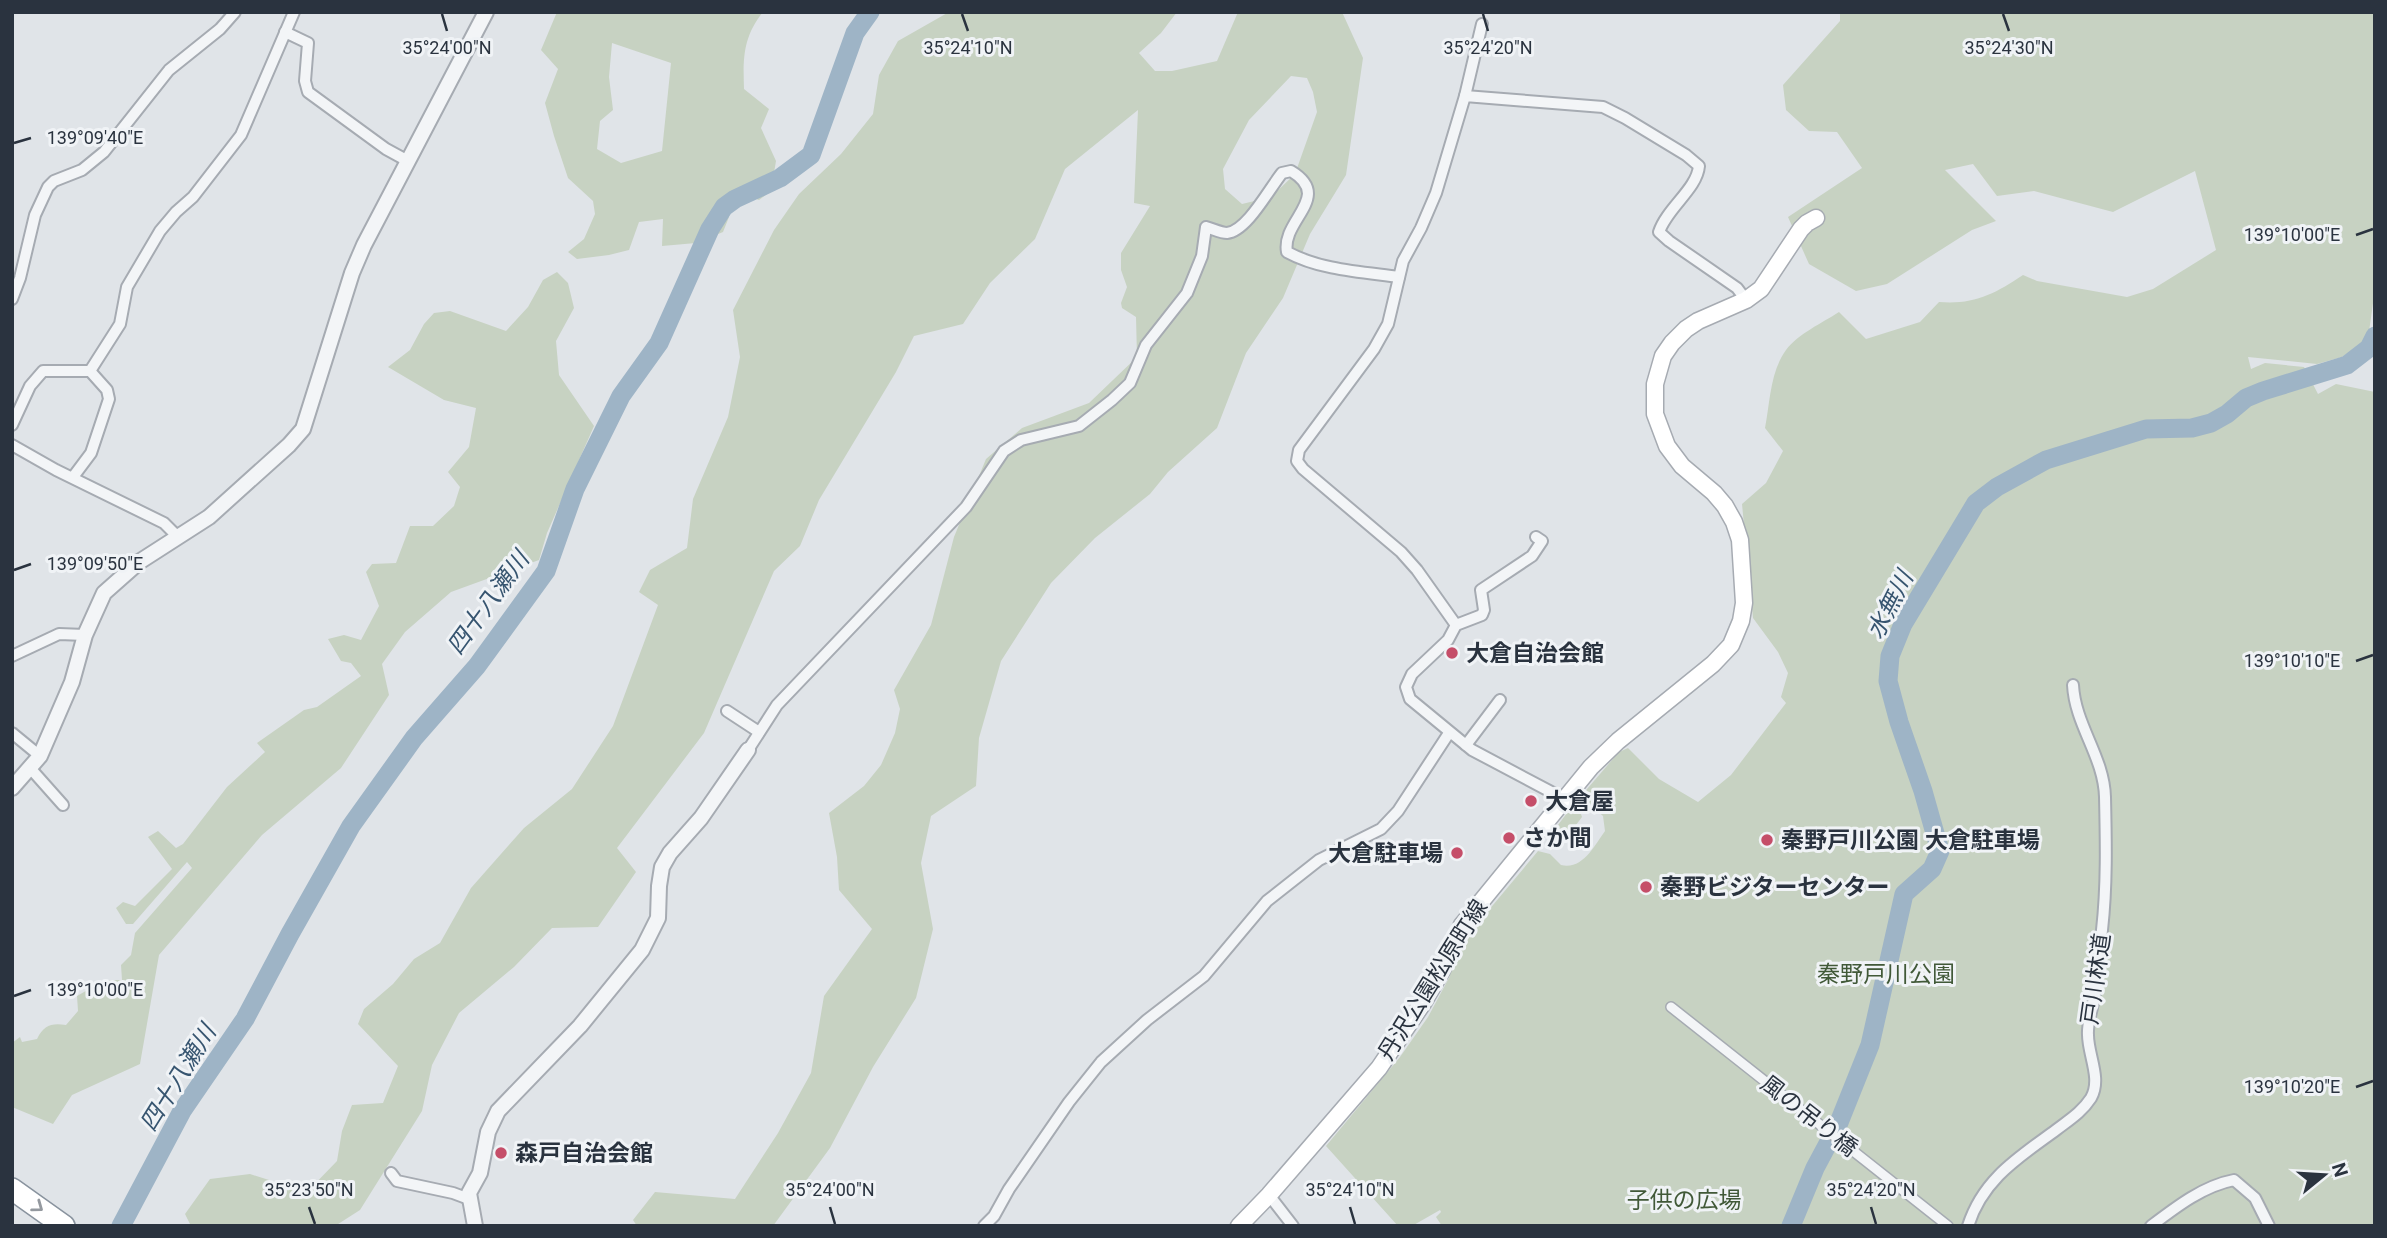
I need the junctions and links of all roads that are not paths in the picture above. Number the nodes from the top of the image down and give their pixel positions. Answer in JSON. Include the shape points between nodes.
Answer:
{"nodes":[{"id":1,"x":235,"y":12,"type":"edge"},
{"id":2,"x":294,"y":12,"type":"edge"},
{"id":3,"x":486,"y":12,"type":"edge"},
{"id":4,"x":1482,"y":24,"type":"dead end"},
{"id":5,"x":285,"y":32,"type":"junction"},
{"id":6,"x":1465,"y":96,"type":"junction"},
{"id":7,"x":408,"y":161,"type":"junction"},
{"id":8,"x":1816,"y":218,"type":"dead end"},
{"id":9,"x":1399,"y":277,"type":"junction"},
{"id":10,"x":12,"y":299,"type":"edge"},
{"id":11,"x":1746,"y":300,"type":"junction"},
{"id":12,"x":90,"y":371,"type":"junction"},
{"id":13,"x":12,"y":425,"type":"edge"},
{"id":14,"x":12,"y":446,"type":"edge"},
{"id":15,"x":73,"y":477,"type":"junction"},
{"id":16,"x":178,"y":537,"type":"junction"},
{"id":17,"x":1536,"y":537,"type":"dead end"},
{"id":18,"x":1456,"y":625,"type":"junction"},
{"id":19,"x":85,"y":635,"type":"junction"},
{"id":20,"x":12,"y":656,"type":"edge"},
{"id":21,"x":2073,"y":685,"type":"dead end"},
{"id":22,"x":1500,"y":700,"type":"dead end"},
{"id":23,"x":727,"y":711,"type":"dead end"},
{"id":24,"x":759,"y":732,"type":"junction"},
{"id":25,"x":12,"y":733,"type":"edge"},
{"id":26,"x":1449,"y":733,"type":"junction"},
{"id":27,"x":1466,"y":745,"type":"junction"},
{"id":28,"x":748,"y":750,"type":"joint"},
{"id":29,"x":36,"y":762,"type":"junction"},
{"id":30,"x":12,"y":788,"type":"edge"},
{"id":31,"x":1566,"y":797,"type":"junction"},
{"id":32,"x":63,"y":804,"type":"dead end"},
{"id":33,"x":1671,"y":1007,"type":"dead end"},
{"id":34,"x":391,"y":1173,"type":"dead end"},
{"id":35,"x":12,"y":1189,"type":"edge"},
{"id":36,"x":1269,"y":1195,"type":"junction"},
{"id":37,"x":469,"y":1199,"type":"junction"},
{"id":38,"x":1968,"y":1225,"type":"edge"},
{"id":39,"x":64,"y":1226,"type":"edge"},
{"id":40,"x":475,"y":1226,"type":"edge"},
{"id":41,"x":984,"y":1226,"type":"edge"},
{"id":42,"x":1239,"y":1226,"type":"edge"},
{"id":43,"x":1293,"y":1226,"type":"edge"},
{"id":44,"x":1948,"y":1226,"type":"edge"},
{"id":45,"x":2151,"y":1226,"type":"edge"},
{"id":46,"x":2269,"y":1226,"type":"edge"}],
"edges":[{"from":1,"to":10,"type":"street","via":[[169,70],[104,152],[82,170],[48,187],[35,215]]},
{"from":2,"to":5,"type":"street"},
{"from":3,"to":7,"type":"street"},
{"from":4,"to":6,"type":"street"},
{"from":5,"to":7,"type":"street","via":[[308,43],[307,92]]},
{"from":5,"to":12,"type":"street","via":[[241,135],[160,231],[127,287],[120,324]]},
{"from":6,"to":9,"type":"street","via":[[1436,193]]},
{"from":6,"to":11,"type":"street","via":[[1603,107],[1686,155],[1699,166],[1698,175],[1663,219],[1659,232],[1737,288]]},
{"from":7,"to":16,"type":"street","via":[[352,273],[303,429],[209,517]]},
{"from":8,"to":11,"type":"main road","name":"丹沢公園松原町線","via":[[1801,229],[1761,289]]},
{"from":9,"to":18,"type":"street","via":[[1388,324],[1299,450],[1297,461],[1401,552]]},
{"from":9,"to":24,"type":"street","via":[[1309,262],[1287,252],[1285,242],[1307,199],[1308,187],[1304,178],[1292,171],[1282,173],[1235,231],[1206,227],[1202,256],[1187,293],[1146,345],[1129,383],[1079,426],[1021,440],[1004,451],[967,507],[777,705]]},
{"from":11,"to":31,"type":"main road","name":"丹沢公園松原町線","via":[[1698,321],[1672,343],[1659,368],[1654,399],[1667,446],[1682,466],[1714,493],[1734,522],[1740,540],[1741,621],[1731,645],[1713,664],[1618,741]]},
{"from":12,"to":13,"type":"street","via":[[43,371],[30,386]]},
{"from":12,"to":15,"type":"street","via":[[109,399],[91,453]]},
{"from":14,"to":15,"type":"street"},
{"from":15,"to":16,"type":"street","via":[[163,523]]},
{"from":16,"to":19,"type":"street","via":[[118,578],[104,593]]},
{"from":17,"to":18,"type":"street","via":[[1542,541],[1532,556],[1481,590],[1482,615]]},
{"from":18,"to":26,"type":"street","via":[[1406,687],[1410,699]]},
{"from":19,"to":20,"type":"street","via":[[59,634]]},
{"from":19,"to":29,"type":"street","via":[[72,682]]},
{"from":21,"to":38,"type":"street","name":"戸川林道","via":[[2080,722],[2097,759],[2105,793],[2104,916],[2088,1035],[2095,1084],[2079,1113],[2012,1162],[1987,1188]]},
{"from":22,"to":27,"type":"street"},
{"from":23,"to":24,"type":"street"},
{"from":24,"to":28,"type":"street"},
{"from":25,"to":29,"type":"street"},
{"from":26,"to":27,"type":"street"},
{"from":26,"to":41,"type":"street","via":[[1381,829],[1319,860],[1268,901],[1204,976],[1101,1062]]},
{"from":27,"to":31,"type":"street"},
{"from":28,"to":37,"type":"street","via":[[662,867],[658,918],[642,950],[580,1026],[498,1111]]},
{"from":29,"to":30,"type":"street"},
{"from":29,"to":32,"type":"street"},
{"from":31,"to":36,"type":"main road","name":"丹沢公園松原町線","via":[[1462,925],[1435,982],[1387,1057]]},
{"from":33,"to":44,"type":"street","name":"風の吊り橋"},
{"from":34,"to":37,"type":"street","via":[[397,1181]]},
{"from":35,"to":39,"type":"highway","one_way":true},
{"from":36,"to":42,"type":"main road","name":"丹沢公園松原町線"},
{"from":36,"to":43,"type":"street"},
{"from":37,"to":40,"type":"street"},
{"from":45,"to":46,"type":"street","via":[[2180,1204],[2234,1181],[2255,1198]]}]}
